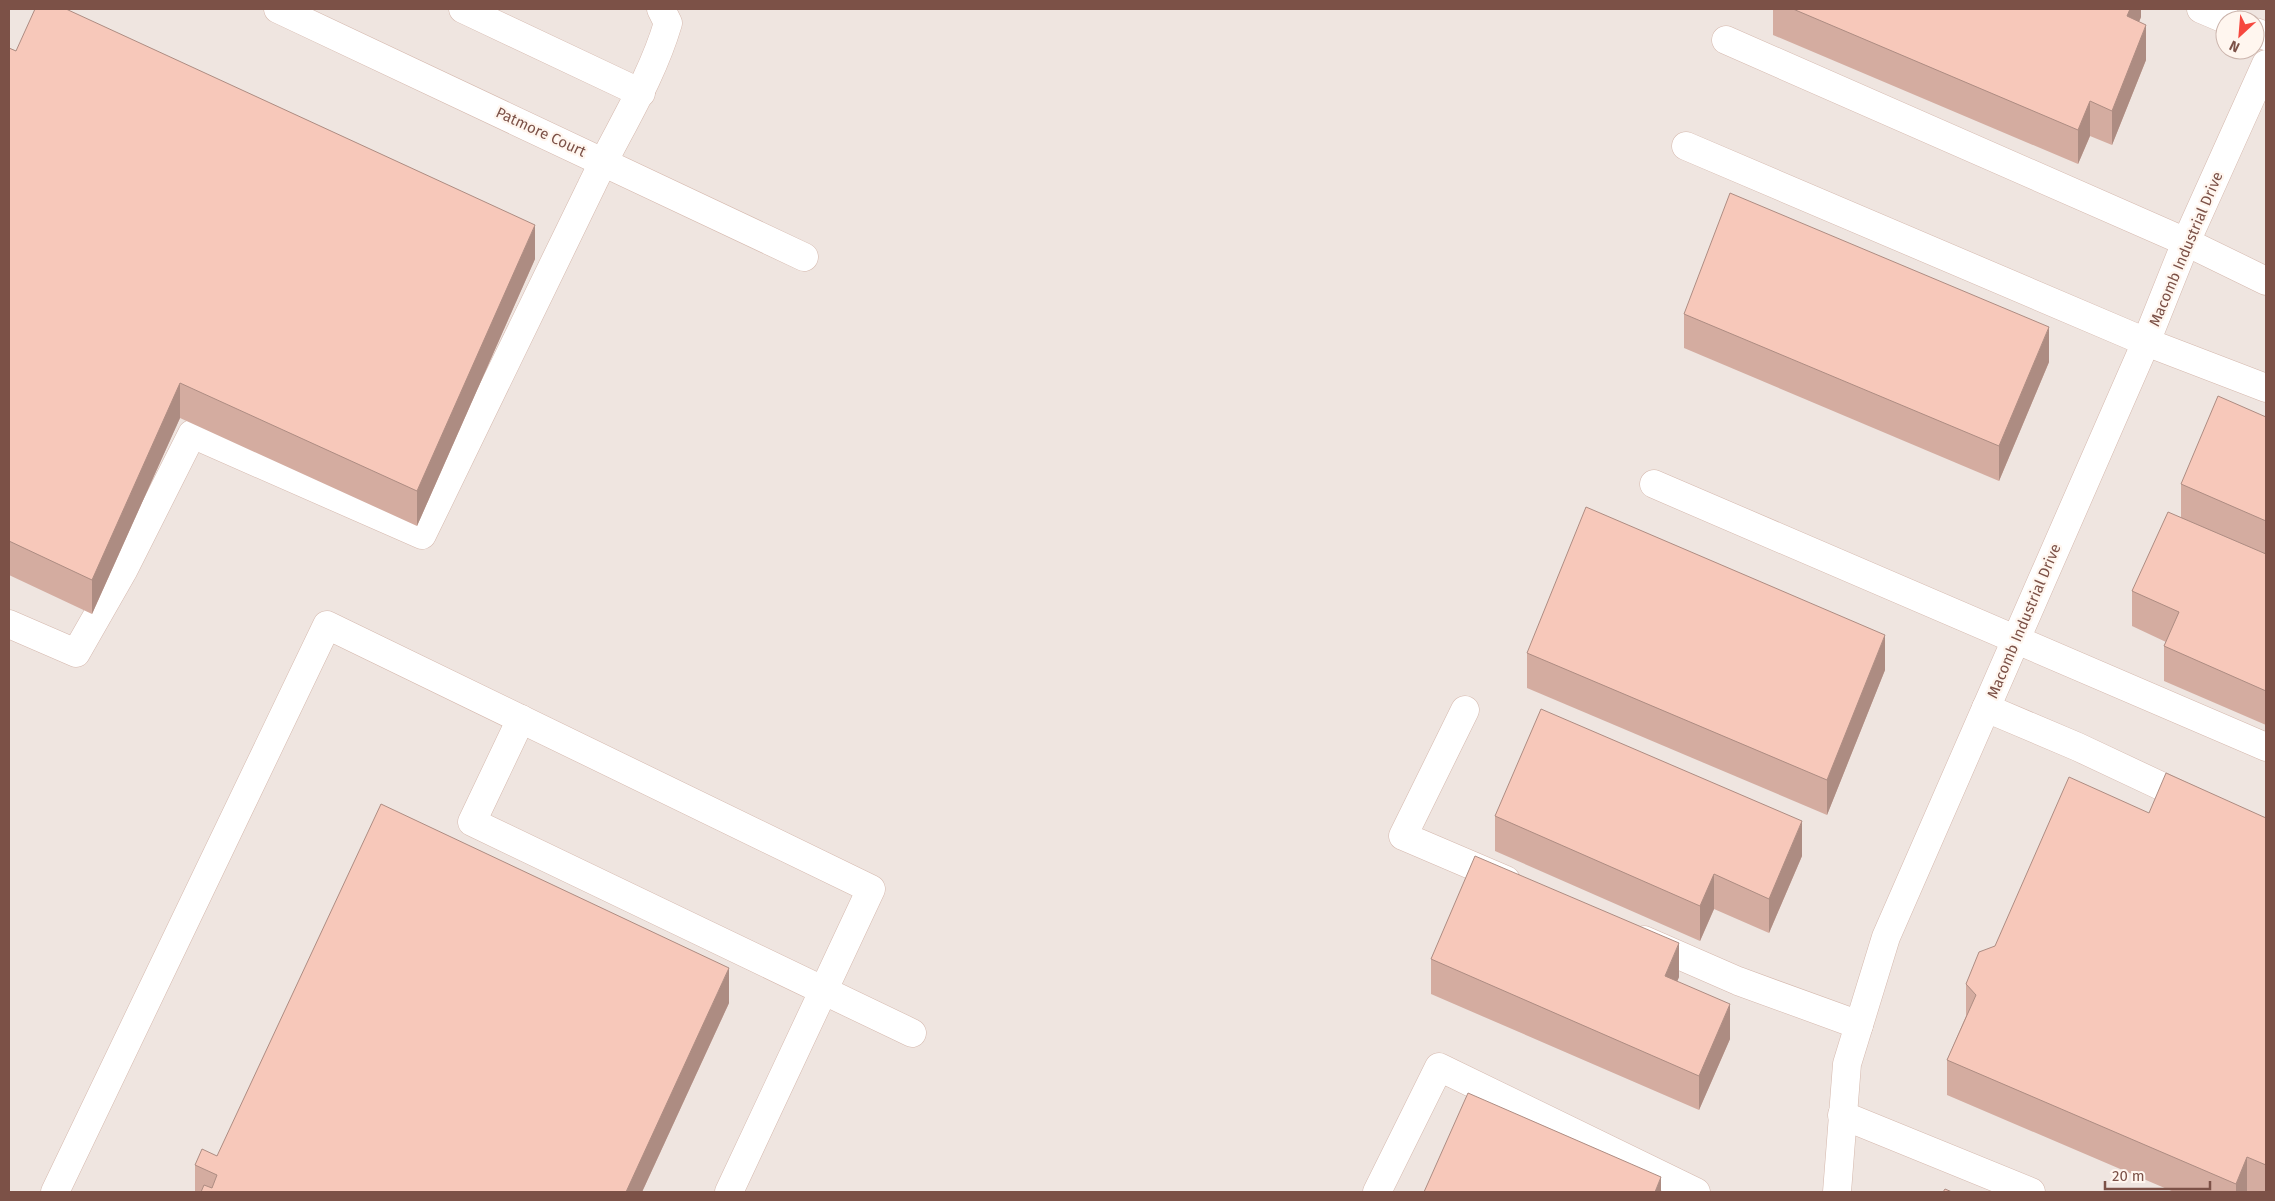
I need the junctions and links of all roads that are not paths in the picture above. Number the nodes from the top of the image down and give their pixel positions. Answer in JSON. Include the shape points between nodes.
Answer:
{"nodes":[{"id":1,"x":278,"y":9,"type":"edge"},
{"id":2,"x":463,"y":9,"type":"edge"},
{"id":3,"x":662,"y":9,"type":"edge"},
{"id":4,"x":2201,"y":9,"type":"edge"},
{"id":5,"x":2215,"y":15,"type":"edge"},
{"id":6,"x":1726,"y":40,"type":"dead end"},
{"id":7,"x":2266,"y":64,"type":"edge"},
{"id":8,"x":641,"y":93,"type":"junction"},
{"id":9,"x":1686,"y":146,"type":"dead end"},
{"id":10,"x":604,"y":161,"type":"junction"},
{"id":11,"x":2186,"y":242,"type":"junction"},
{"id":12,"x":804,"y":257,"type":"dead end"},
{"id":13,"x":2266,"y":281,"type":"edge"},
{"id":14,"x":2146,"y":342,"type":"junction"},
{"id":15,"x":2266,"y":388,"type":"edge"},
{"id":16,"x":1654,"y":484,"type":"dead end"},
{"id":17,"x":9,"y":624,"type":"edge"},
{"id":18,"x":2016,"y":638,"type":"junction"},
{"id":19,"x":1986,"y":708,"type":"junction"},
{"id":20,"x":1465,"y":710,"type":"dead end"},
{"id":21,"x":521,"y":719,"type":"junction"},
{"id":22,"x":2266,"y":747,"type":"edge"},
{"id":23,"x":2222,"y":814,"type":"edge"},
{"id":24,"x":1530,"y":891,"type":"edge"},
{"id":25,"x":1620,"y":930,"type":"edge"},
{"id":26,"x":824,"y":990,"type":"junction"},
{"id":27,"x":1859,"y":1025,"type":"junction"},
{"id":28,"x":912,"y":1033,"type":"dead end"},
{"id":29,"x":1842,"y":1115,"type":"junction"},
{"id":30,"x":55,"y":1192,"type":"edge"},
{"id":31,"x":728,"y":1192,"type":"edge"},
{"id":32,"x":1377,"y":1192,"type":"edge"},
{"id":33,"x":1696,"y":1192,"type":"edge"},
{"id":34,"x":1837,"y":1192,"type":"edge"},
{"id":35,"x":2031,"y":1192,"type":"edge"}],
"edges":[{"from":1,"to":10,"type":"street","name":"Patmore Court"},
{"from":2,"to":8,"type":"street"},
{"from":3,"to":8,"type":"street","via":[[668,23],[660,52]]},
{"from":4,"to":5,"type":"street"},
{"from":6,"to":11,"type":"street"},
{"from":7,"to":11,"type":"street","name":"Macomb Industrial Drive"},
{"from":8,"to":10,"type":"street"},
{"from":9,"to":14,"type":"street"},
{"from":10,"to":12,"type":"street","name":"Patmore Court"},
{"from":10,"to":17,"type":"street","via":[[422,535],[192,434],[124,569],[76,652]]},
{"from":11,"to":13,"type":"street"},
{"from":11,"to":14,"type":"street","name":"Macomb Industrial Drive"},
{"from":14,"to":15,"type":"street"},
{"from":14,"to":18,"type":"street","name":"Macomb Industrial Drive"},
{"from":16,"to":18,"type":"street"},
{"from":18,"to":19,"type":"street","name":"Macomb Industrial Drive"},
{"from":18,"to":22,"type":"street"},
{"from":19,"to":23,"type":"street"},
{"from":19,"to":27,"type":"street","name":"Macomb Industrial Drive","via":[[1886,937]]},
{"from":20,"to":24,"type":"street","via":[[1403,836]]},
{"from":21,"to":26,"type":"street","via":[[872,889]]},
{"from":21,"to":26,"type":"street","via":[[472,822]]},
{"from":21,"to":30,"type":"street","via":[[327,625]]},
{"from":25,"to":27,"type":"street","via":[[1738,981]]},
{"from":26,"to":28,"type":"street"},
{"from":26,"to":31,"type":"street"},
{"from":27,"to":29,"type":"street","name":"Macomb Industrial Drive","via":[[1848,1064]]},
{"from":29,"to":34,"type":"street","name":"Macomb Industrial Drive"},
{"from":29,"to":35,"type":"street"},
{"from":32,"to":33,"type":"street","via":[[1439,1067]]}]}
